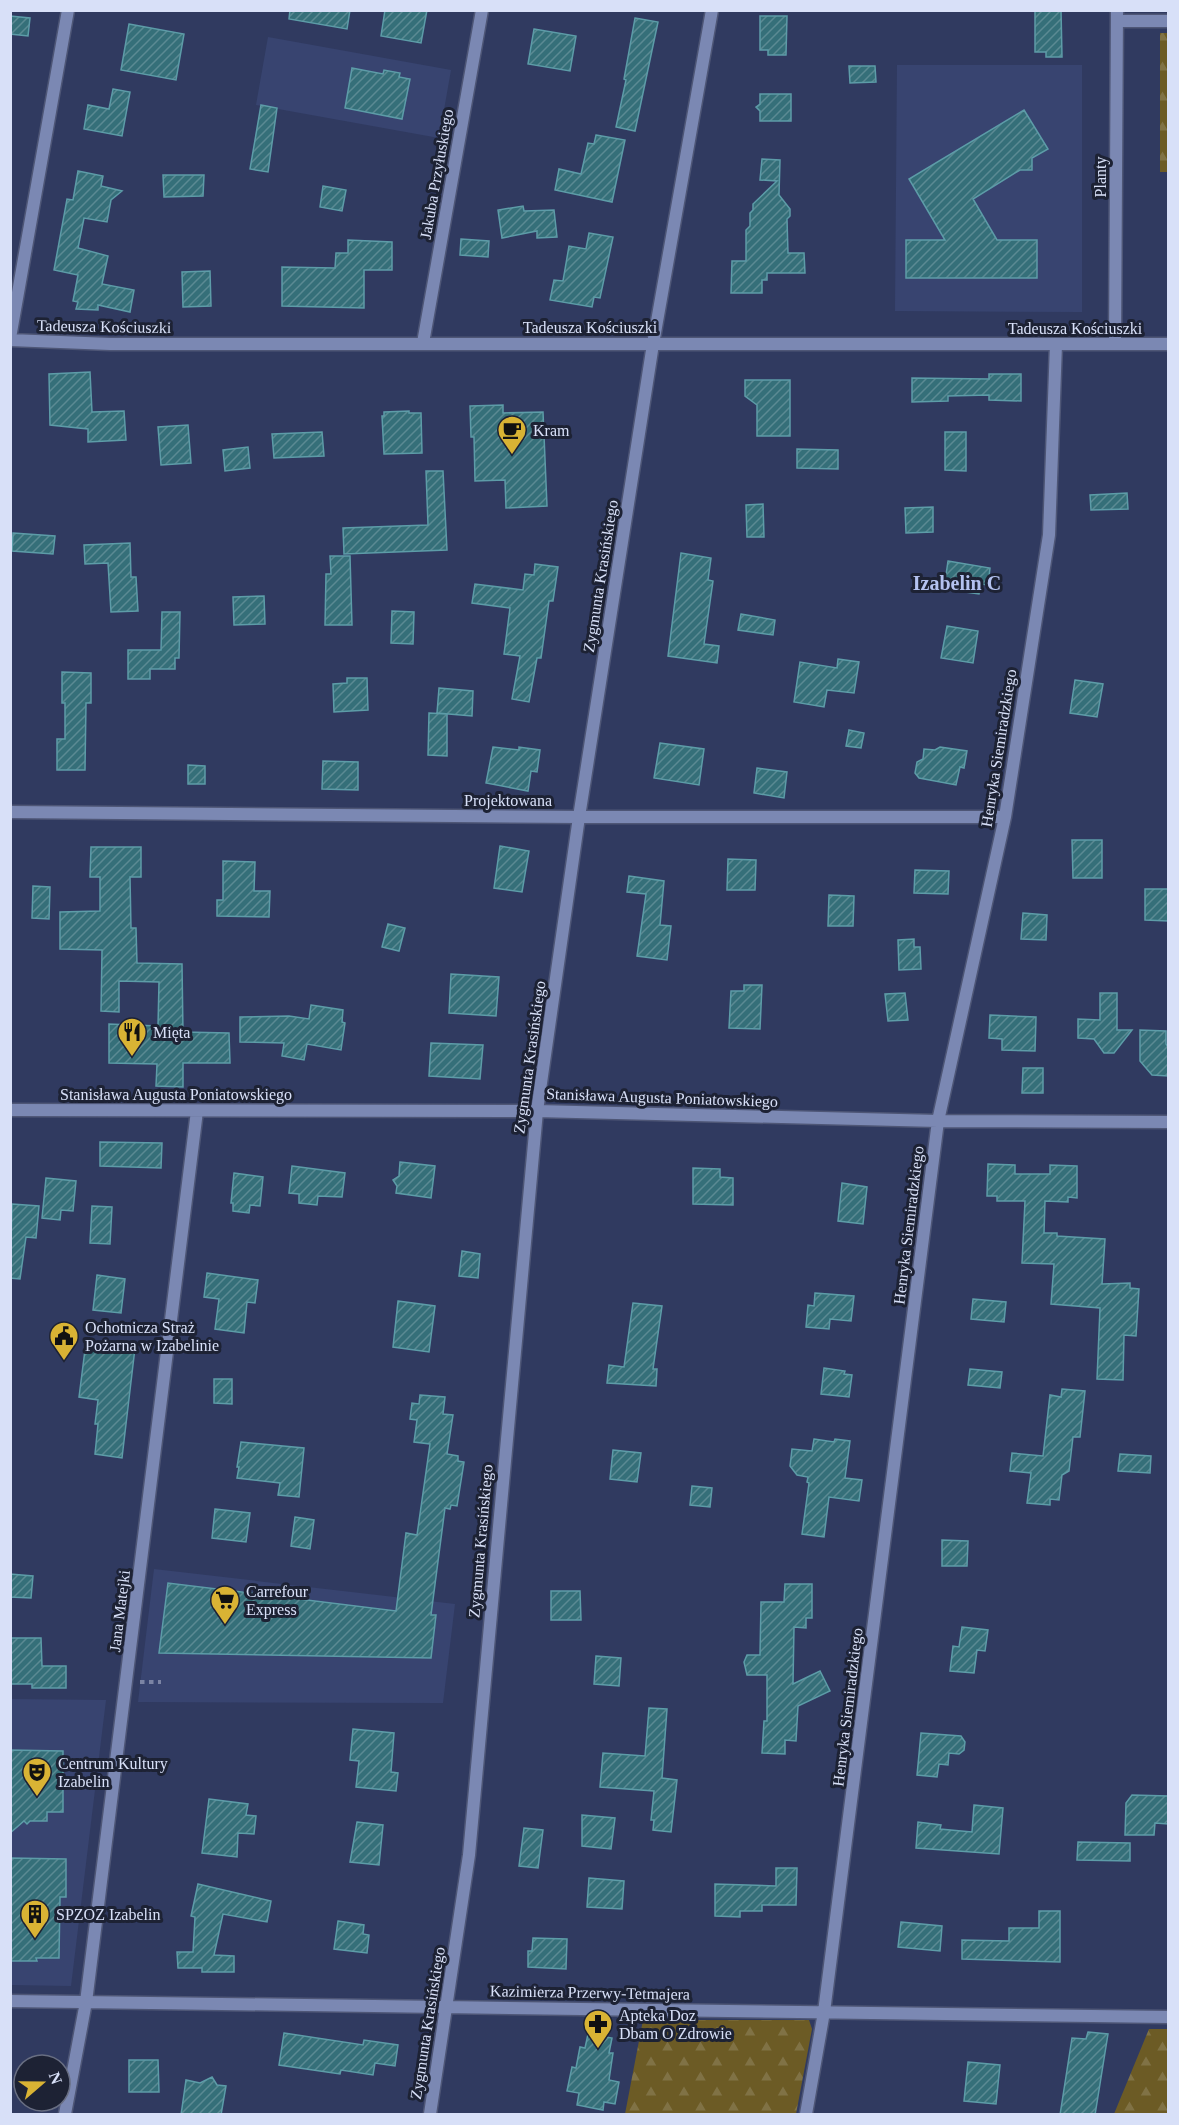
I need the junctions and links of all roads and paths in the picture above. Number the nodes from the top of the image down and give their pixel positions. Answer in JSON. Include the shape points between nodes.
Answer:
{"nodes":[{"id":1,"x":69,"y":10,"type":"edge"},
{"id":2,"x":482,"y":10,"type":"edge"},
{"id":3,"x":712,"y":10,"type":"edge"},
{"id":4,"x":1118,"y":16,"type":"edge"},
{"id":5,"x":1168,"y":21,"type":"edge"},
{"id":6,"x":10,"y":339,"type":"edge"},
{"id":7,"x":423,"y":343,"type":"junction"},
{"id":8,"x":653,"y":344,"type":"junction"},
{"id":9,"x":1056,"y":344,"type":"junction"},
{"id":10,"x":1115,"y":344,"type":"junction"},
{"id":11,"x":1168,"y":344,"type":"edge"},
{"id":12,"x":10,"y":812,"type":"edge"},
{"id":13,"x":579,"y":817,"type":"junction"},
{"id":14,"x":1005,"y":817,"type":"junction"},
{"id":15,"x":10,"y":1110,"type":"edge"},
{"id":16,"x":198,"y":1111,"type":"junction"},
{"id":17,"x":537,"y":1111,"type":"junction"},
{"id":18,"x":938,"y":1122,"type":"junction"},
{"id":19,"x":1168,"y":1122,"type":"edge"},
{"id":20,"x":10,"y":2001,"type":"edge"},
{"id":21,"x":86,"y":2002,"type":"junction"},
{"id":22,"x":446,"y":2007,"type":"junction"},
{"id":23,"x":824,"y":2012,"type":"junction"},
{"id":24,"x":1168,"y":2017,"type":"edge"},
{"id":25,"x":65,"y":2115,"type":"edge"},
{"id":26,"x":430,"y":2115,"type":"edge"},
{"id":27,"x":807,"y":2115,"type":"edge"}],
"edges":[{"from":1,"to":6,"type":"street"},
{"from":2,"to":7,"type":"street","name":"Jakuba Przyłuskiego"},
{"from":3,"to":8,"type":"street","name":"Zygmunta Krasińskiego"},
{"from":4,"to":5,"type":"street"},
{"from":4,"to":10,"type":"street","name":"Planty"},
{"from":6,"to":7,"type":"street","name":"Tadeusza Kościuszki","via":[[110,344]]},
{"from":7,"to":8,"type":"street","name":"Tadeusza Kościuszki"},
{"from":8,"to":9,"type":"street","name":"Tadeusza Kościuszki"},
{"from":8,"to":13,"type":"street","name":"Zygmunta Krasińskiego"},
{"from":9,"to":10,"type":"street","name":"Tadeusza Kościuszki"},
{"from":9,"to":14,"type":"street","name":"Henryka Siemiradzkiego","via":[[1049,535]]},
{"from":10,"to":11,"type":"street","name":"Tadeusza Kościuszki"},
{"from":12,"to":13,"type":"street","name":"Projektowana"},
{"from":13,"to":14,"type":"street","name":"Projektowana"},
{"from":13,"to":17,"type":"street","name":"Zygmunta Krasińskiego"},
{"from":14,"to":18,"type":"street","name":"Henryka Siemiradzkiego"},
{"from":15,"to":16,"type":"street","name":"Stanisława Augusta Poniatowskiego"},
{"from":16,"to":17,"type":"street","name":"Stanisława Augusta Poniatowskiego"},
{"from":16,"to":21,"type":"street","name":"Jana Matejki"},
{"from":17,"to":18,"type":"street","name":"Stanisława Augusta Poniatowskiego"},
{"from":17,"to":22,"type":"street","name":"Zygmunta Krasińskiego","via":[[469,1855]]},
{"from":18,"to":19,"type":"street","name":"Stanisława Augusta Poniatowskiego"},
{"from":18,"to":23,"type":"street","name":"Henryka Siemiradzkiego"},
{"from":20,"to":21,"type":"street","name":"Kazimierza Przerwy-Tetmajera"},
{"from":21,"to":22,"type":"street","name":"Kazimierza Przerwy-Tetmajera"},
{"from":21,"to":25,"type":"street","name":"Jana Matejki"},
{"from":22,"to":23,"type":"street","name":"Kazimierza Przerwy-Tetmajera"},
{"from":22,"to":26,"type":"street","name":"Zygmunta Krasińskiego"},
{"from":23,"to":24,"type":"street","name":"Kazimierza Przerwy-Tetmajera"},
{"from":23,"to":27,"type":"street","name":"Henryka Siemiradzkiego"}]}
